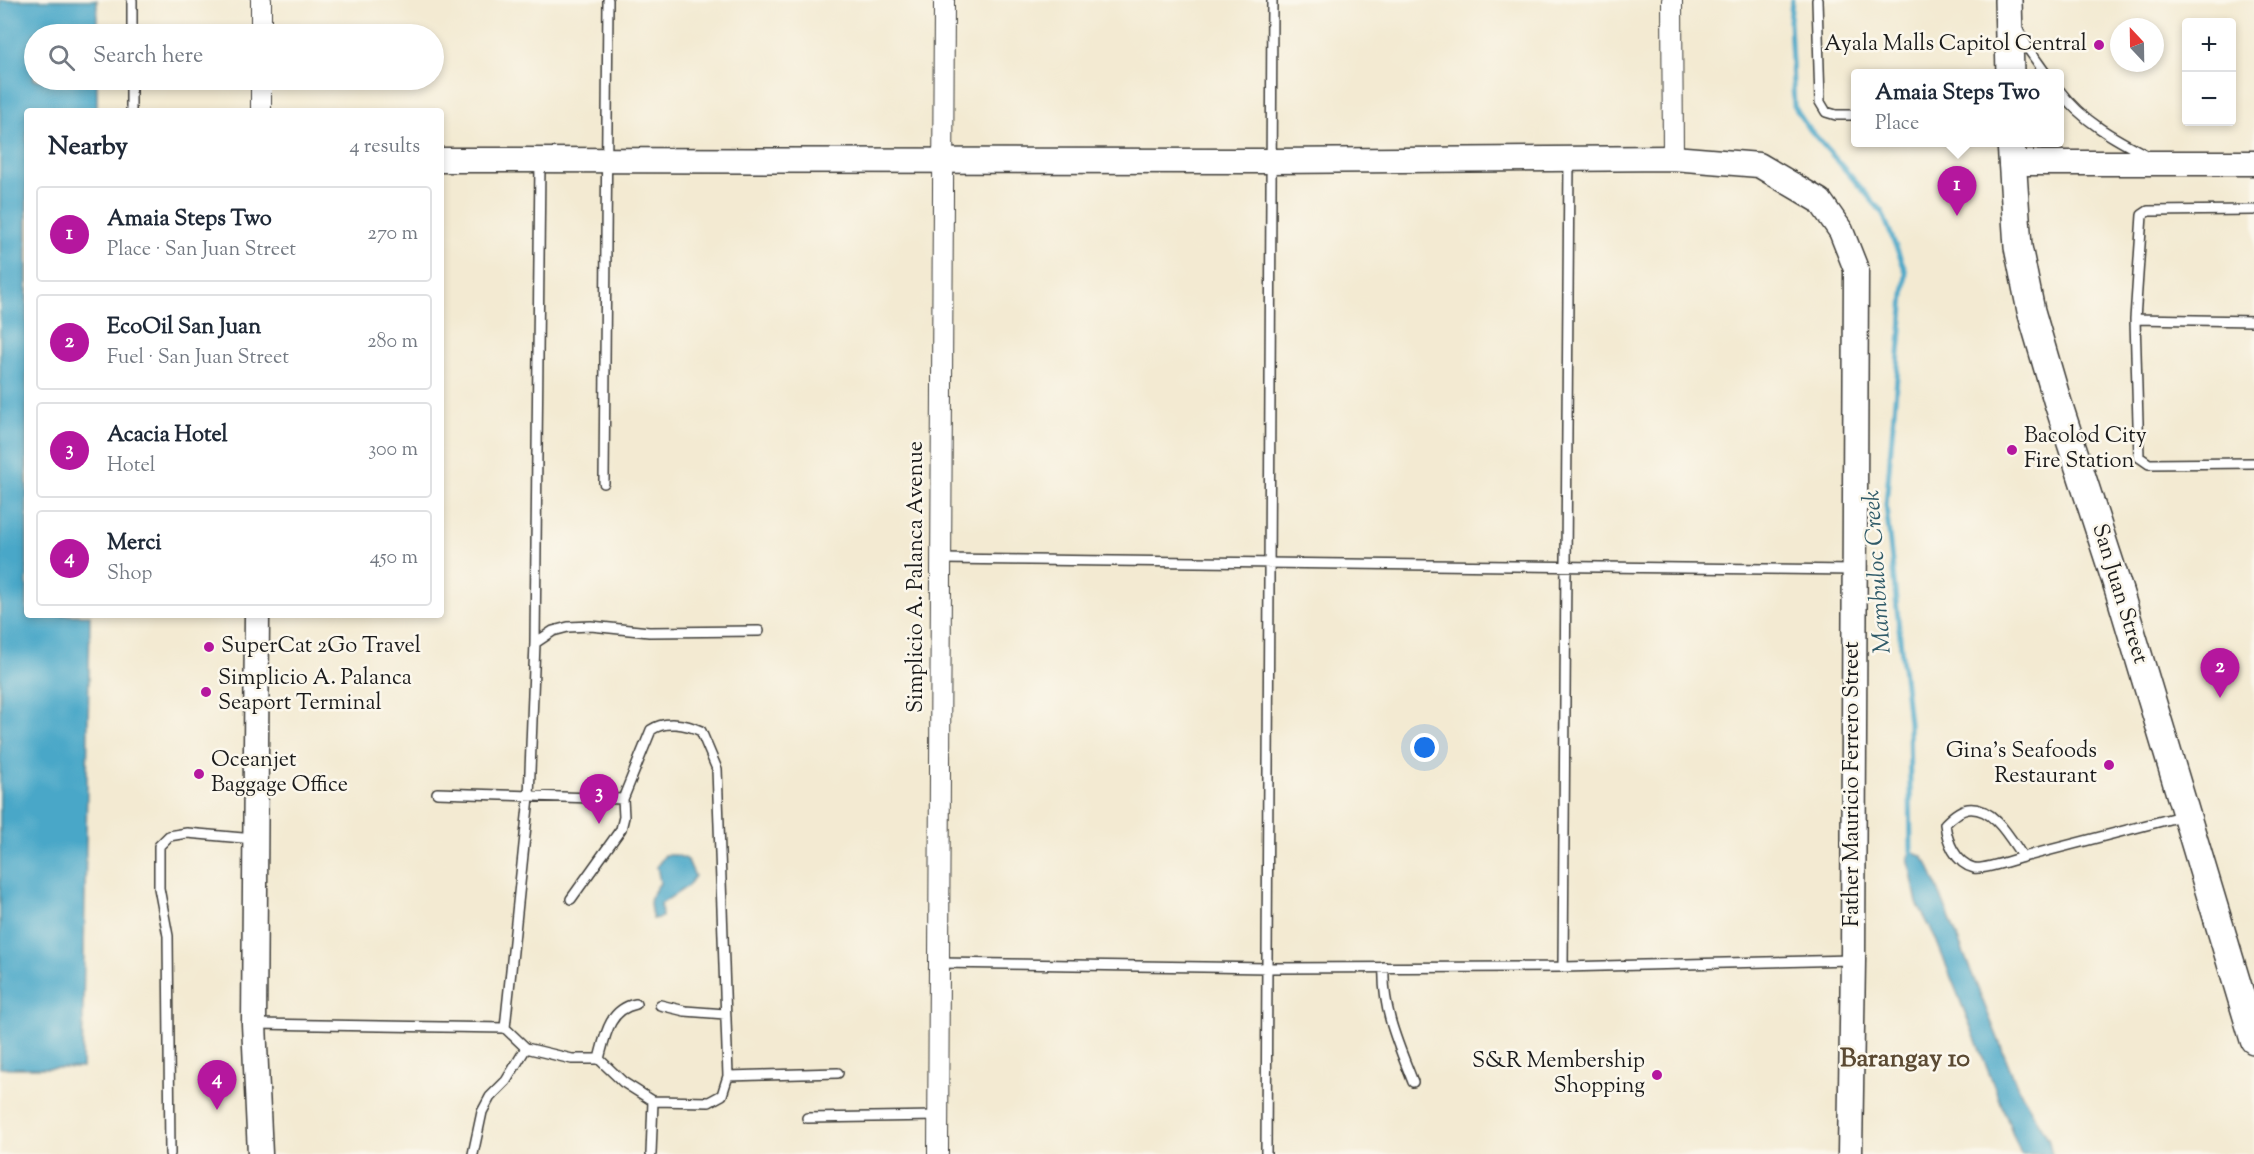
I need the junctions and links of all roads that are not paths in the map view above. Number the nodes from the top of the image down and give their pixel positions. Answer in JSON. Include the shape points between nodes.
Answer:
{"nodes":[{"id":1,"x":132,"y":0,"type":"edge"},
{"id":2,"x":261,"y":0,"type":"edge"},
{"id":3,"x":608,"y":0,"type":"edge"},
{"id":4,"x":944,"y":0,"type":"edge"},
{"id":5,"x":1272,"y":0,"type":"edge"},
{"id":6,"x":1672,"y":0,"type":"edge"},
{"id":7,"x":1817,"y":0,"type":"edge"},
{"id":8,"x":2008,"y":4,"type":"edge"},
{"id":9,"x":132,"y":24,"type":"edge"},
{"id":10,"x":261,"y":24,"type":"edge"},
{"id":11,"x":2010,"y":69,"type":"edge"},
{"id":12,"x":2042,"y":69,"type":"edge"},
{"id":13,"x":131,"y":90,"type":"edge"},
{"id":14,"x":261,"y":90,"type":"edge"},
{"id":15,"x":2064,"y":97,"type":"edge"},
{"id":16,"x":131,"y":108,"type":"edge"},
{"id":17,"x":261,"y":108,"type":"edge"},
{"id":18,"x":1851,"y":115,"type":"edge"},
{"id":19,"x":2011,"y":153,"type":"edge"},
{"id":20,"x":1569,"y":158,"type":"junction"},
{"id":21,"x":1673,"y":158,"type":"junction"},
{"id":22,"x":444,"y":160,"type":"edge"},
{"id":23,"x":540,"y":160,"type":"junction"},
{"id":24,"x":608,"y":160,"type":"junction"},
{"id":25,"x":944,"y":160,"type":"junction"},
{"id":26,"x":1271,"y":161,"type":"junction"},
{"id":27,"x":2161,"y":163,"type":"junction"},
{"id":28,"x":2254,"y":163,"type":"edge"},
{"id":29,"x":2254,"y":210,"type":"edge"},
{"id":30,"x":2135,"y":319,"type":"junction"},
{"id":31,"x":2254,"y":321,"type":"edge"},
{"id":32,"x":2254,"y":463,"type":"edge"},
{"id":33,"x":604,"y":483,"type":"dead end"},
{"id":34,"x":941,"y":559,"type":"junction"},
{"id":35,"x":1269,"y":564,"type":"junction"},
{"id":36,"x":1566,"y":566,"type":"junction"},
{"id":37,"x":1854,"y":570,"type":"junction"},
{"id":38,"x":257,"y":618,"type":"edge"},
{"id":39,"x":759,"y":631,"type":"dead end"},
{"id":40,"x":536,"y":644,"type":"junction"},
{"id":41,"x":437,"y":793,"type":"dead end"},
{"id":42,"x":529,"y":797,"type":"junction"},
{"id":43,"x":622,"y":799,"type":"junction"},
{"id":44,"x":2187,"y":814,"type":"junction"},
{"id":45,"x":255,"y":839,"type":"junction"},
{"id":46,"x":2023,"y":857,"type":"junction"},
{"id":47,"x":571,"y":899,"type":"dead end"},
{"id":48,"x":1853,"y":960,"type":"junction"},
{"id":49,"x":939,"y":963,"type":"junction"},
{"id":50,"x":1384,"y":967,"type":"junction"},
{"id":51,"x":1563,"y":967,"type":"junction"},
{"id":52,"x":1268,"y":968,"type":"junction"},
{"id":53,"x":636,"y":1004,"type":"dead end"},
{"id":54,"x":660,"y":1005,"type":"dead end"},
{"id":55,"x":725,"y":1014,"type":"junction"},
{"id":56,"x":254,"y":1024,"type":"junction"},
{"id":57,"x":506,"y":1028,"type":"junction"},
{"id":58,"x":2254,"y":1040,"type":"edge"},
{"id":59,"x":526,"y":1048,"type":"junction"},
{"id":60,"x":600,"y":1059,"type":"junction"},
{"id":61,"x":838,"y":1072,"type":"dead end"},
{"id":62,"x":728,"y":1076,"type":"junction"},
{"id":63,"x":1413,"y":1082,"type":"dead end"},
{"id":64,"x":653,"y":1101,"type":"junction"},
{"id":65,"x":938,"y":1116,"type":"junction"},
{"id":66,"x":807,"y":1118,"type":"dead end"},
{"id":67,"x":170,"y":1154,"type":"edge"},
{"id":68,"x":260,"y":1154,"type":"edge"},
{"id":69,"x":473,"y":1154,"type":"edge"},
{"id":70,"x":651,"y":1154,"type":"edge"},
{"id":71,"x":938,"y":1154,"type":"edge"},
{"id":72,"x":1266,"y":1154,"type":"edge"},
{"id":73,"x":1850,"y":1154,"type":"edge"}],
"edges":[{"from":1,"to":9,"type":"lane"},
{"from":2,"to":10,"type":"street"},
{"from":3,"to":24,"type":"lane"},
{"from":4,"to":25,"type":"street","name":"Simplicio A. Palanca Avenue"},
{"from":5,"to":26,"type":"lane"},
{"from":6,"to":21,"type":"street"},
{"from":7,"to":18,"type":"lane","via":[[1820,102],[1826,112]]},
{"from":8,"to":11,"type":"main road"},
{"from":8,"to":12,"type":"lane"},
{"from":13,"to":16,"type":"lane"},
{"from":14,"to":17,"type":"street"},
{"from":15,"to":27,"type":"lane","via":[[2103,133]]},
{"from":19,"to":27,"type":"street"},
{"from":19,"to":44,"type":"main road","name":"San Juan Street","via":[[2018,247],[2031,311]]},
{"from":20,"to":21,"type":"street"},
{"from":20,"to":26,"type":"street"},
{"from":20,"to":36,"type":"lane"},
{"from":21,"to":37,"type":"street","name":"Father Mauricio Ferrero Street","via":[[1759,165],[1820,201],[1840,231],[1856,269]]},
{"from":22,"to":23,"type":"street"},
{"from":23,"to":24,"type":"street"},
{"from":23,"to":40,"type":"lane"},
{"from":24,"to":25,"type":"street"},
{"from":24,"to":33,"type":"lane"},
{"from":25,"to":26,"type":"street"},
{"from":25,"to":34,"type":"street","name":"Simplicio A. Palanca Avenue"},
{"from":26,"to":35,"type":"lane"},
{"from":27,"to":28,"type":"street"},
{"from":29,"to":30,"type":"lane","via":[[2148,211],[2142,215]]},
{"from":30,"to":31,"type":"lane"},
{"from":30,"to":32,"type":"lane","via":[[2139,458],[2149,464]]},
{"from":34,"to":35,"type":"lane"},
{"from":34,"to":49,"type":"street","name":"Simplicio A. Palanca Avenue"},
{"from":35,"to":36,"type":"lane"},
{"from":35,"to":52,"type":"lane"},
{"from":36,"to":37,"type":"lane"},
{"from":36,"to":51,"type":"lane"},
{"from":37,"to":48,"type":"street","name":"Father Mauricio Ferrero Street"},
{"from":38,"to":45,"type":"street"},
{"from":39,"to":40,"type":"lane","via":[[648,632],[568,627]]},
{"from":40,"to":42,"type":"lane"},
{"from":41,"to":42,"type":"lane"},
{"from":42,"to":43,"type":"lane"},
{"from":42,"to":57,"type":"lane"},
{"from":43,"to":47,"type":"lane","via":[[621,829]]},
{"from":43,"to":55,"type":"lane","via":[[651,730],[664,724],[688,725],[701,731],[717,769]]},
{"from":44,"to":46,"type":"lane"},
{"from":44,"to":58,"type":"main road","name":"San Juan Street"},
{"from":45,"to":56,"type":"street"},
{"from":45,"to":67,"type":"lane","via":[[187,833],[169,836],[159,846],[159,888],[168,936]]},
{"from":46,"to":46,"type":"lane","via":[[1974,868],[1953,850],[1945,824],[1969,808],[1987,813]]},
{"from":48,"to":51,"type":"lane"},
{"from":48,"to":73,"type":"street","name":"Father Mauricio Ferrero Street"},
{"from":49,"to":52,"type":"lane"},
{"from":49,"to":65,"type":"street","name":"Simplicio A. Palanca Avenue"},
{"from":50,"to":51,"type":"lane"},
{"from":50,"to":52,"type":"lane"},
{"from":50,"to":63,"type":"lane","via":[[1385,1004]]},
{"from":52,"to":72,"type":"lane"},
{"from":53,"to":60,"type":"lane","via":[[625,1007],[611,1019]]},
{"from":54,"to":55,"type":"lane"},
{"from":55,"to":62,"type":"lane"},
{"from":56,"to":57,"type":"lane"},
{"from":56,"to":68,"type":"street"},
{"from":57,"to":59,"type":"lane"},
{"from":59,"to":60,"type":"lane","via":[[572,1059]]},
{"from":59,"to":69,"type":"lane","via":[[482,1112]]},
{"from":60,"to":64,"type":"lane","via":[[623,1082]]},
{"from":61,"to":62,"type":"lane"},
{"from":62,"to":64,"type":"lane","via":[[722,1095],[709,1102]]},
{"from":64,"to":70,"type":"lane"},
{"from":65,"to":66,"type":"lane"},
{"from":65,"to":71,"type":"street","name":"Simplicio A. Palanca Avenue"}]}
